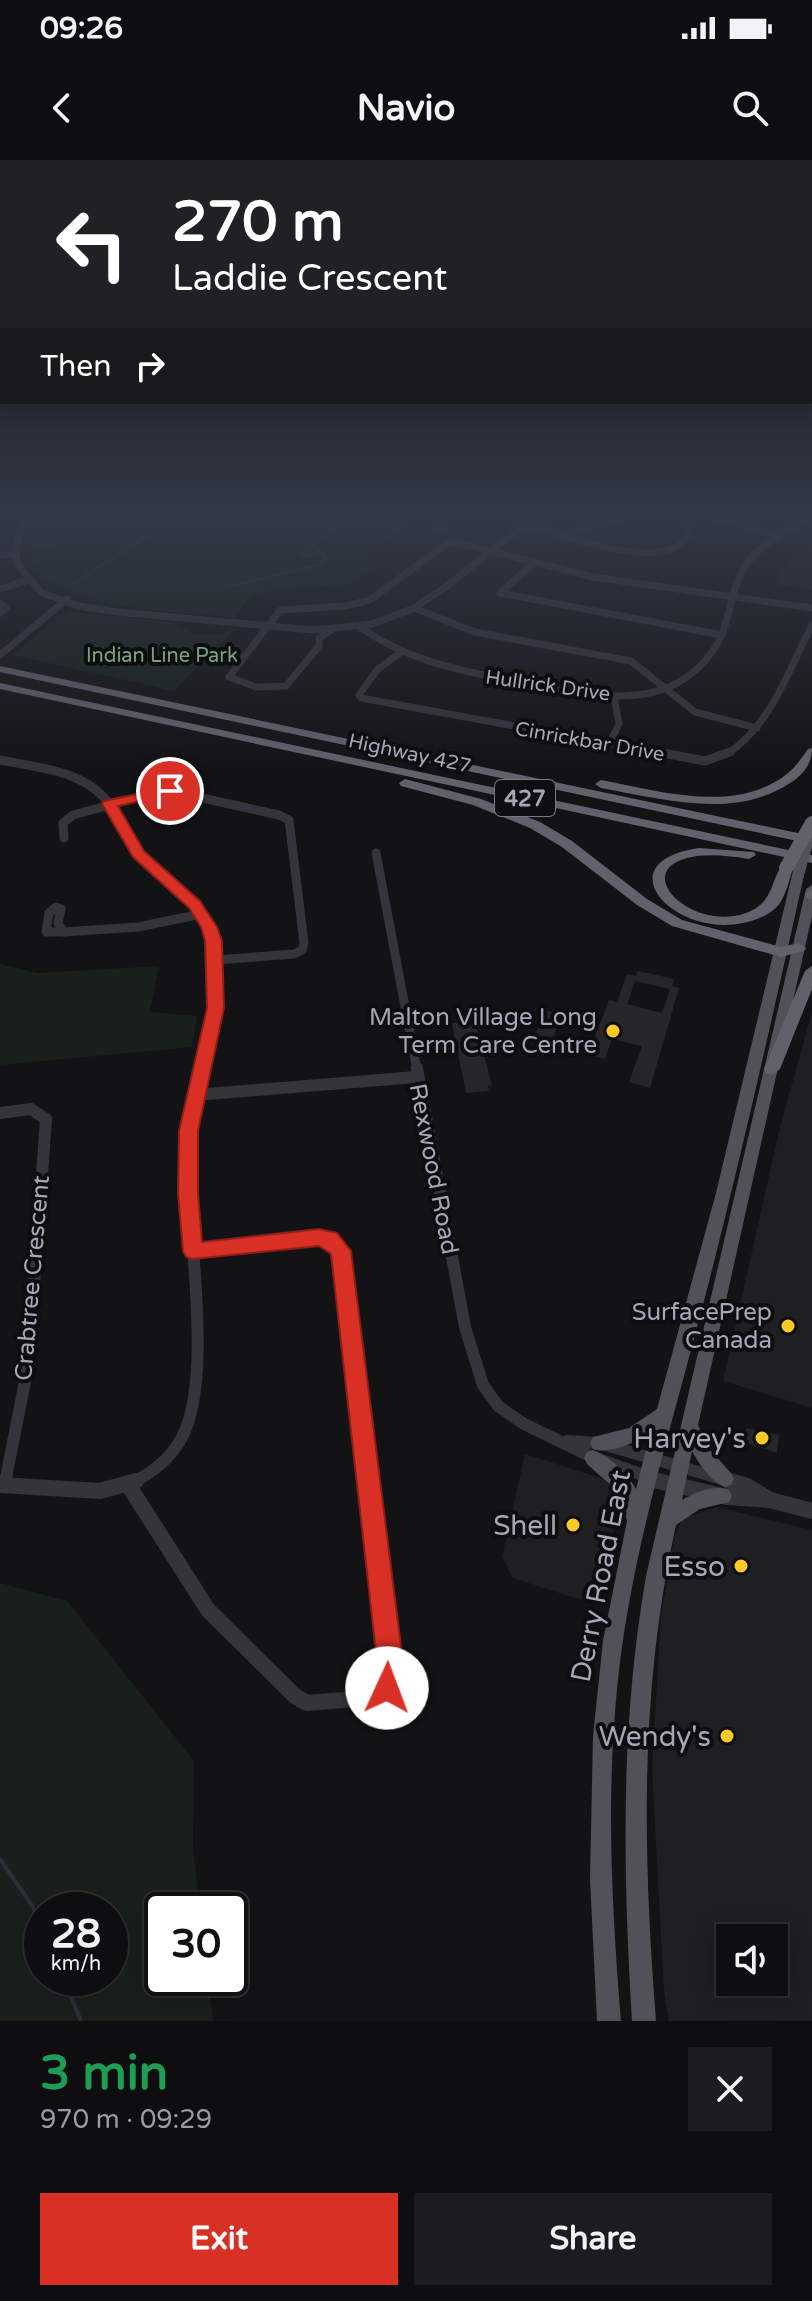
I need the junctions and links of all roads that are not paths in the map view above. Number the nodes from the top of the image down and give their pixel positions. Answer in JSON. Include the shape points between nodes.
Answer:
{"nodes":[{"id":1,"x":59,"y":599,"type":"edge"},
{"id":2,"x":372,"y":599,"type":"edge"},
{"id":3,"x":427,"y":599,"type":"edge"},
{"id":4,"x":531,"y":599,"type":"edge"},
{"id":5,"x":734,"y":599,"type":"edge"},
{"id":6,"x":753,"y":599,"type":"edge"},
{"id":7,"x":65,"y":601,"type":"junction"},
{"id":8,"x":0,"y":603,"type":"edge"},
{"id":9,"x":414,"y":608,"type":"junction"},
{"id":10,"x":812,"y":608,"type":"edge"},
{"id":11,"x":0,"y":613,"type":"edge"},
{"id":12,"x":812,"y":625,"type":"edge"},
{"id":13,"x":267,"y":626,"type":"junction"},
{"id":14,"x":360,"y":627,"type":"junction"},
{"id":15,"x":309,"y":630,"type":"junction"},
{"id":16,"x":331,"y":630,"type":"junction"},
{"id":17,"x":722,"y":635,"type":"junction"},
{"id":18,"x":319,"y":638,"type":"junction"},
{"id":19,"x":401,"y":652,"type":"junction"},
{"id":20,"x":1,"y":653,"type":"edge"},
{"id":21,"x":0,"y":669,"type":"edge"},
{"id":22,"x":0,"y":686,"type":"edge"},
{"id":23,"x":664,"y":689,"type":"junction"},
{"id":24,"x":614,"y":696,"type":"junction"},
{"id":25,"x":757,"y":728,"type":"junction"},
{"id":26,"x":307,"y":733,"type":"junction"},
{"id":27,"x":238,"y":738,"type":"junction"},
{"id":28,"x":609,"y":744,"type":"junction"},
{"id":29,"x":812,"y":752,"type":"edge"},
{"id":30,"x":0,"y":760,"type":"edge"},
{"id":31,"x":109,"y":804,"type":"junction"},
{"id":32,"x":812,"y":824,"type":"edge"},
{"id":33,"x":64,"y":838,"type":"dead end"},
{"id":34,"x":812,"y":838,"type":"edge"},
{"id":35,"x":376,"y":853,"type":"dead end"},
{"id":36,"x":812,"y":860,"type":"edge"},
{"id":37,"x":792,"y":870,"type":"junction"},
{"id":38,"x":812,"y":893,"type":"edge"},
{"id":39,"x":201,"y":914,"type":"junction"},
{"id":40,"x":63,"y":932,"type":"dead end"},
{"id":41,"x":799,"y":948,"type":"junction"},
{"id":42,"x":781,"y":952,"type":"junction"},
{"id":43,"x":216,"y":960,"type":"junction"},
{"id":44,"x":812,"y":971,"type":"edge"},
{"id":45,"x":772,"y":1069,"type":"junction"},
{"id":46,"x":416,"y":1077,"type":"junction"},
{"id":47,"x":195,"y":1095,"type":"junction"},
{"id":48,"x":0,"y":1113,"type":"edge"},
{"id":49,"x":193,"y":1251,"type":"junction"},
{"id":50,"x":666,"y":1413,"type":"junction"},
{"id":51,"x":690,"y":1426,"type":"junction"},
{"id":52,"x":596,"y":1450,"type":"junction"},
{"id":53,"x":651,"y":1467,"type":"junction"},
{"id":54,"x":680,"y":1476,"type":"junction"},
{"id":55,"x":3,"y":1485,"type":"edge"},
{"id":56,"x":129,"y":1486,"type":"junction"},
{"id":57,"x":724,"y":1487,"type":"junction"},
{"id":58,"x":812,"y":1511,"type":"edge"},
{"id":59,"x":668,"y":1521,"type":"junction"},
{"id":60,"x":636,"y":1524,"type":"junction"},
{"id":61,"x":609,"y":2021,"type":"edge"},
{"id":62,"x":644,"y":2021,"type":"edge"}],
"edges":[{"from":1,"to":7,"type":"street"},
{"from":2,"to":13,"type":"street","via":[[330,608],[284,608]]},
{"from":3,"to":9,"type":"street"},
{"from":4,"to":17,"type":"street"},
{"from":5,"to":17,"type":"street","name":"Hullrick Drive"},
{"from":6,"to":10,"type":"street"},
{"from":7,"to":13,"type":"street"},
{"from":7,"to":20,"type":"street"},
{"from":8,"to":11,"type":"street","via":[[6,608]]},
{"from":9,"to":14,"type":"street"},
{"from":9,"to":23,"type":"street","via":[[484,634],[622,658]]},
{"from":12,"to":25,"type":"street","name":"Cinrickbar Drive"},
{"from":13,"to":15,"type":"street"},
{"from":13,"to":18,"type":"street","via":[[230,672],[230,679],[286,686],[319,646]]},
{"from":14,"to":16,"type":"street"},
{"from":14,"to":19,"type":"street","name":"Hullrick Drive"},
{"from":15,"to":16,"type":"street"},
{"from":15,"to":18,"type":"street"},
{"from":16,"to":18,"type":"street"},
{"from":17,"to":23,"type":"street","name":"Hullrick Drive","via":[[696,671]]},
{"from":19,"to":24,"type":"street","name":"Hullrick Drive","via":[[453,670]]},
{"from":19,"to":28,"type":"street","name":"Cinrickbar Drive","via":[[376,671],[361,689],[361,698]]},
{"from":21,"to":26,"type":"highway","name":"Highway 427","number":"427"},
{"from":22,"to":27,"type":"highway","name":"Highway 427","number":"427"},
{"from":23,"to":24,"type":"street","name":"Hullrick Drive"},
{"from":23,"to":25,"type":"street","via":[[695,712]]},
{"from":24,"to":28,"type":"street","via":[[619,724]]},
{"from":25,"to":28,"type":"street","name":"Cinrickbar Drive","via":[[731,753],[714,760]]},
{"from":26,"to":29,"type":"highway","via":[[711,800],[751,797],[781,787]]},
{"from":26,"to":34,"type":"highway","name":"Highway 427","number":"427"},
{"from":27,"to":36,"type":"highway","name":"Highway 427","number":"427"},
{"from":27,"to":42,"type":"highway","via":[[510,813],[553,835],[677,923]]},
{"from":30,"to":31,"type":"street","via":[[75,777]]},
{"from":31,"to":33,"type":"street","via":[[67,818]]},
{"from":31,"to":39,"type":"street","via":[[138,854]]},
{"from":31,"to":43,"type":"street","via":[[170,791],[289,820],[302,950]]},
{"from":32,"to":37,"type":"highway","bridge":true},
{"from":35,"to":46,"type":"street","name":"Rexwood Road"},
{"from":36,"to":37,"type":"highway","via":[[705,851],[674,858],[659,878],[664,897],[674,906],[701,918],[727,921],[761,913]]},
{"from":37,"to":42,"type":"main road","name":"Derry Road East"},
{"from":38,"to":41,"type":"main road"},
{"from":39,"to":40,"type":"street","via":[[151,925]]},
{"from":39,"to":43,"type":"street"},
{"from":41,"to":42,"type":"highway"},
{"from":41,"to":45,"type":"main road"},
{"from":42,"to":50,"type":"main road","name":"Derry Road East"},
{"from":43,"to":47,"type":"street","via":[[215,1008]]},
{"from":44,"to":45,"type":"highway"},
{"from":45,"to":51,"type":"main road"},
{"from":46,"to":47,"type":"street"},
{"from":46,"to":52,"type":"street","name":"Rexwood Road","via":[[449,1251],[482,1384],[500,1408],[527,1427]]},
{"from":47,"to":49,"type":"street","via":[[188,1193]]},
{"from":48,"to":55,"type":"street","name":"Crabtree Crescent","via":[[31,1109],[46,1119],[28,1366]]},
{"from":49,"to":56,"type":"street","via":[[196,1380],[189,1416],[182,1439]]},
{"from":49,"to":56,"type":"street","via":[[319,1238],[330,1239],[341,1251],[391,1670],[387,1688],[378,1697],[367,1698],[307,1703],[295,1696],[208,1610]]},
{"from":50,"to":52,"type":"main road","via":[[641,1432]]},
{"from":50,"to":53,"type":"main road","name":"Derry Road East"},
{"from":51,"to":54,"type":"main road"},
{"from":51,"to":57,"type":"main road"},
{"from":52,"to":53,"type":"street","name":"Rexwood Road"},
{"from":52,"to":60,"type":"main road","via":[[622,1480]]},
{"from":53,"to":54,"type":"street","name":"Rexwood Road"},
{"from":53,"to":60,"type":"main road","name":"Derry Road East"},
{"from":54,"to":57,"type":"street","name":"Rexwood Road"},
{"from":54,"to":59,"type":"main road"},
{"from":55,"to":56,"type":"street","via":[[77,1494]]},
{"from":57,"to":58,"type":"street","name":"Rexwood Road","via":[[743,1501],[770,1500]]},
{"from":57,"to":59,"type":"main road"},
{"from":59,"to":62,"type":"main road","via":[[649,1609],[636,1718],[633,1817]]},
{"from":60,"to":61,"type":"main road","name":"Derry Road East","via":[[613,1641],[603,1745],[599,1892]]}]}
